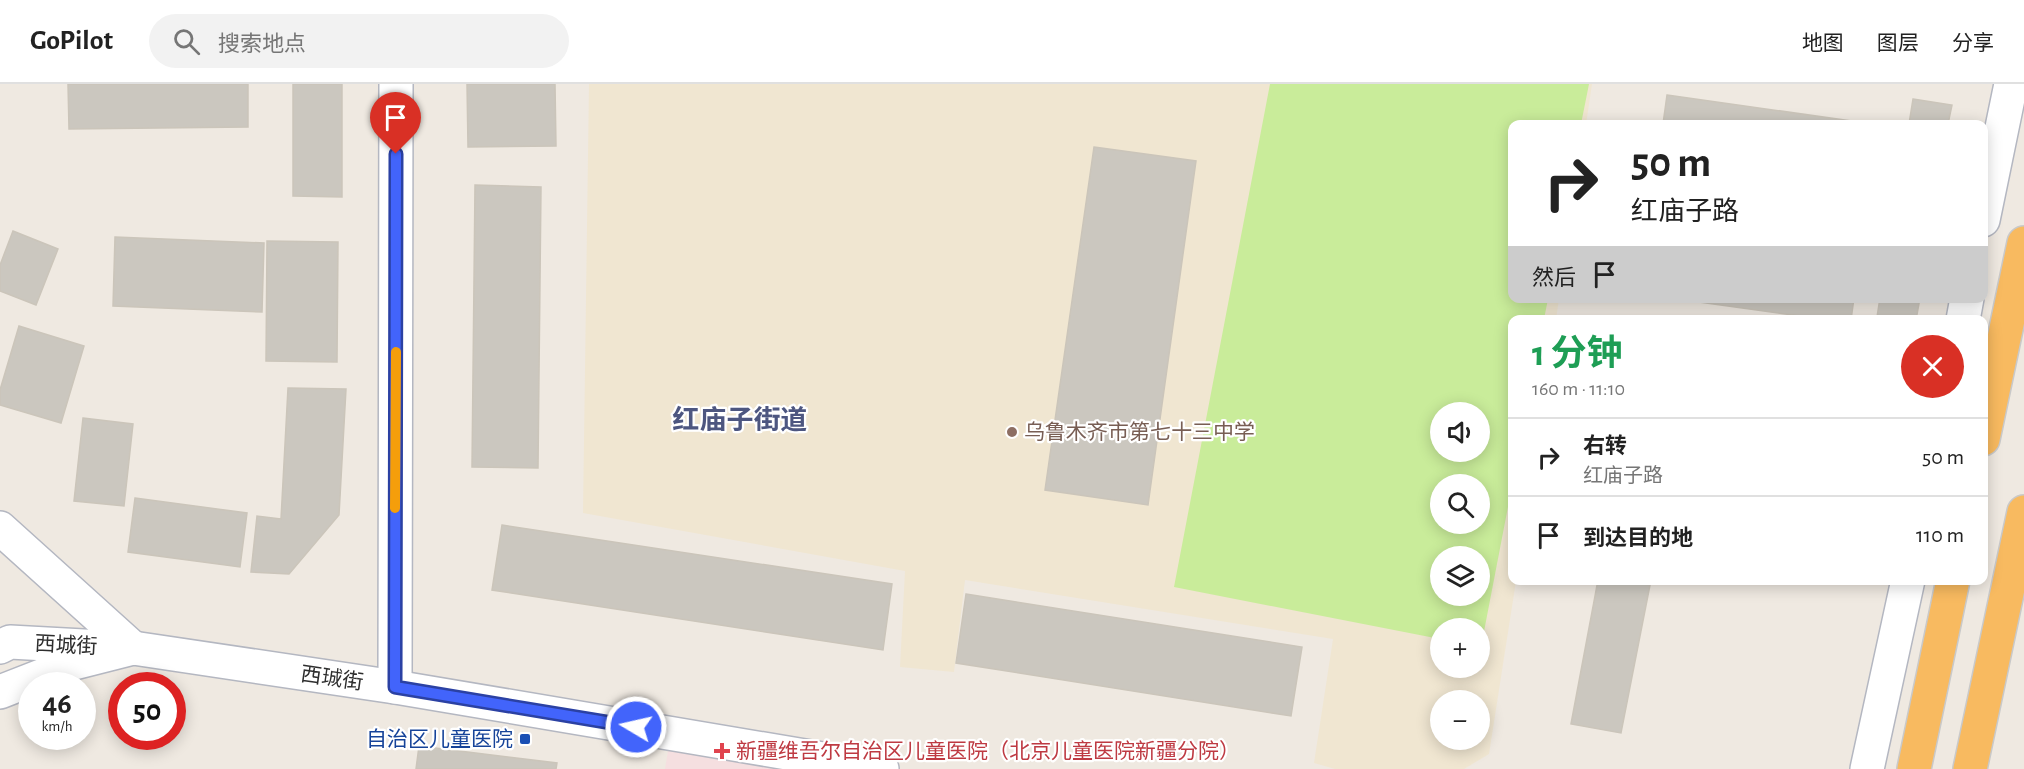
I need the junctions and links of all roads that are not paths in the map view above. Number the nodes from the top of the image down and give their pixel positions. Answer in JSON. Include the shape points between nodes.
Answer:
{"nodes":[{"id":1,"x":396,"y":84,"type":"edge"},
{"id":2,"x":2011,"y":84,"type":"edge"},
{"id":3,"x":1988,"y":196,"type":"edge"},
{"id":4,"x":2024,"y":243,"type":"edge"},
{"id":5,"x":1988,"y":415,"type":"edge"},
{"id":6,"x":2024,"y":512,"type":"edge"},
{"id":7,"x":0,"y":528,"type":"edge"},
{"id":8,"x":1907,"y":585,"type":"edge"},
{"id":9,"x":1952,"y":585,"type":"edge"},
{"id":10,"x":0,"y":647,"type":"edge"},
{"id":11,"x":133,"y":648,"type":"junction"},
{"id":12,"x":395,"y":687,"type":"junction"},
{"id":13,"x":0,"y":692,"type":"edge"},
{"id":14,"x":882,"y":769,"type":"edge"},
{"id":15,"x":1867,"y":769,"type":"edge"},
{"id":16,"x":1914,"y":769,"type":"edge"},
{"id":17,"x":1970,"y":769,"type":"edge"}],
"edges":[{"from":1,"to":12,"type":"main road"},
{"from":2,"to":3,"type":"main road"},
{"from":4,"to":5,"type":"highway"},
{"from":6,"to":17,"type":"highway"},
{"from":7,"to":11,"type":"main road"},
{"from":8,"to":15,"type":"main road"},
{"from":9,"to":16,"type":"highway"},
{"from":10,"to":11,"type":"main road","name":"西城街","via":[[10,642]]},
{"from":11,"to":12,"type":"main road","name":"西珹街"},
{"from":11,"to":13,"type":"main road","name":"西珹街","via":[[74,663]]},
{"from":12,"to":14,"type":"main road","name":"西珹街"}]}
